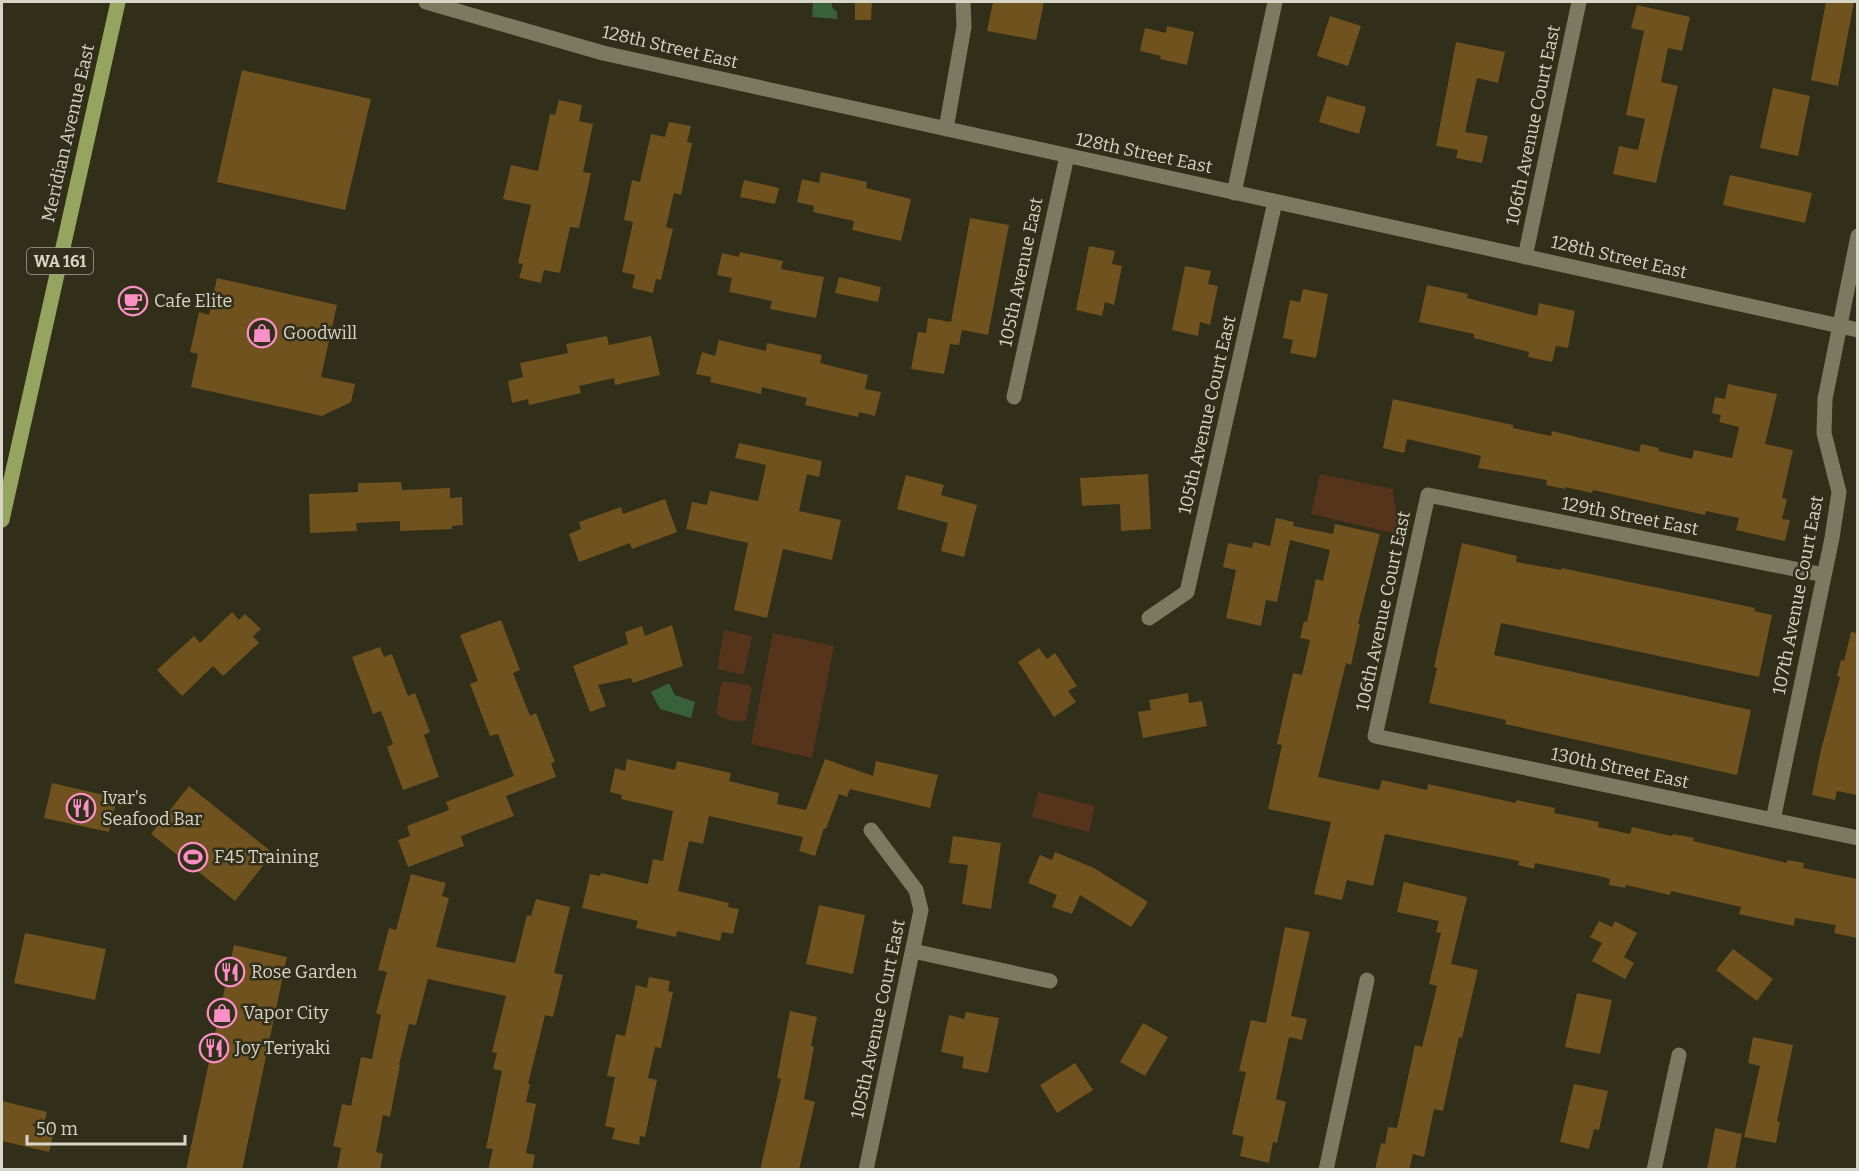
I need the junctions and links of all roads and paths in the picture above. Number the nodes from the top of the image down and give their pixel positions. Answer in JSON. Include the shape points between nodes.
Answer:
{"nodes":[{"id":1,"x":118,"y":2,"type":"edge"},
{"id":2,"x":426,"y":2,"type":"edge"},
{"id":3,"x":963,"y":2,"type":"edge"},
{"id":4,"x":1275,"y":2,"type":"edge"},
{"id":5,"x":1579,"y":2,"type":"edge"},
{"id":6,"x":946,"y":129,"type":"junction"},
{"id":7,"x":1067,"y":156,"type":"junction"},
{"id":8,"x":1234,"y":193,"type":"junction"},
{"id":9,"x":1275,"y":202,"type":"junction"},
{"id":10,"x":1857,"y":236,"type":"edge"},
{"id":11,"x":1525,"y":257,"type":"junction"},
{"id":12,"x":1839,"y":326,"type":"junction"},
{"id":13,"x":1857,"y":330,"type":"edge"},
{"id":14,"x":1014,"y":397,"type":"dead end"},
{"id":15,"x":1428,"y":495,"type":"joint"},
{"id":16,"x":2,"y":520,"type":"edge"},
{"id":17,"x":1824,"y":575,"type":"junction"},
{"id":18,"x":1149,"y":618,"type":"dead end"},
{"id":19,"x":1376,"y":735,"type":"joint"},
{"id":20,"x":1773,"y":820,"type":"junction"},
{"id":21,"x":871,"y":830,"type":"dead end"},
{"id":22,"x":1857,"y":838,"type":"edge"},
{"id":23,"x":913,"y":951,"type":"junction"},
{"id":24,"x":1368,"y":980,"type":"dead end"},
{"id":25,"x":1050,"y":981,"type":"dead end"},
{"id":26,"x":1679,"y":1055,"type":"dead end"},
{"id":27,"x":866,"y":1170,"type":"edge"},
{"id":28,"x":1326,"y":1170,"type":"edge"},
{"id":29,"x":1654,"y":1170,"type":"edge"}],
"edges":[{"from":1,"to":16,"type":"main road","name":"Meridian Avenue East","number":"WA 161"},
{"from":2,"to":6,"type":"street","name":"128th Street East","via":[[603,53]]},
{"from":3,"to":6,"type":"street","via":[[964,27]]},
{"from":4,"to":8,"type":"street"},
{"from":5,"to":11,"type":"street","name":"106th Avenue Court East"},
{"from":6,"to":7,"type":"street","name":"128th Street East"},
{"from":7,"to":8,"type":"street","name":"128th Street East"},
{"from":7,"to":14,"type":"street","name":"105th Avenue East"},
{"from":8,"to":9,"type":"street","name":"128th Street East"},
{"from":9,"to":11,"type":"street","name":"128th Street East"},
{"from":9,"to":18,"type":"street","name":"105th Avenue Court East","via":[[1187,592]]},
{"from":10,"to":12,"type":"street","name":"107th Avenue Court East"},
{"from":11,"to":12,"type":"street","name":"128th Street East"},
{"from":12,"to":13,"type":"street","name":"128th Street East"},
{"from":12,"to":17,"type":"street","name":"107th Avenue Court East","via":[[1825,399],[1824,433],[1839,492]]},
{"from":15,"to":17,"type":"street","name":"129th Street East"},
{"from":15,"to":19,"type":"street","name":"106th Avenue Court East"},
{"from":17,"to":20,"type":"street","name":"107th Avenue Court East"},
{"from":19,"to":20,"type":"street","name":"130th Street East"},
{"from":20,"to":22,"type":"street","name":"130th Street East"},
{"from":21,"to":23,"type":"street","name":"105th Avenue Court East","via":[[910,879],[919,897],[921,910]]},
{"from":23,"to":25,"type":"street"},
{"from":23,"to":27,"type":"street","name":"105th Avenue Court East"},
{"from":24,"to":28,"type":"street"},
{"from":26,"to":29,"type":"street"}]}
